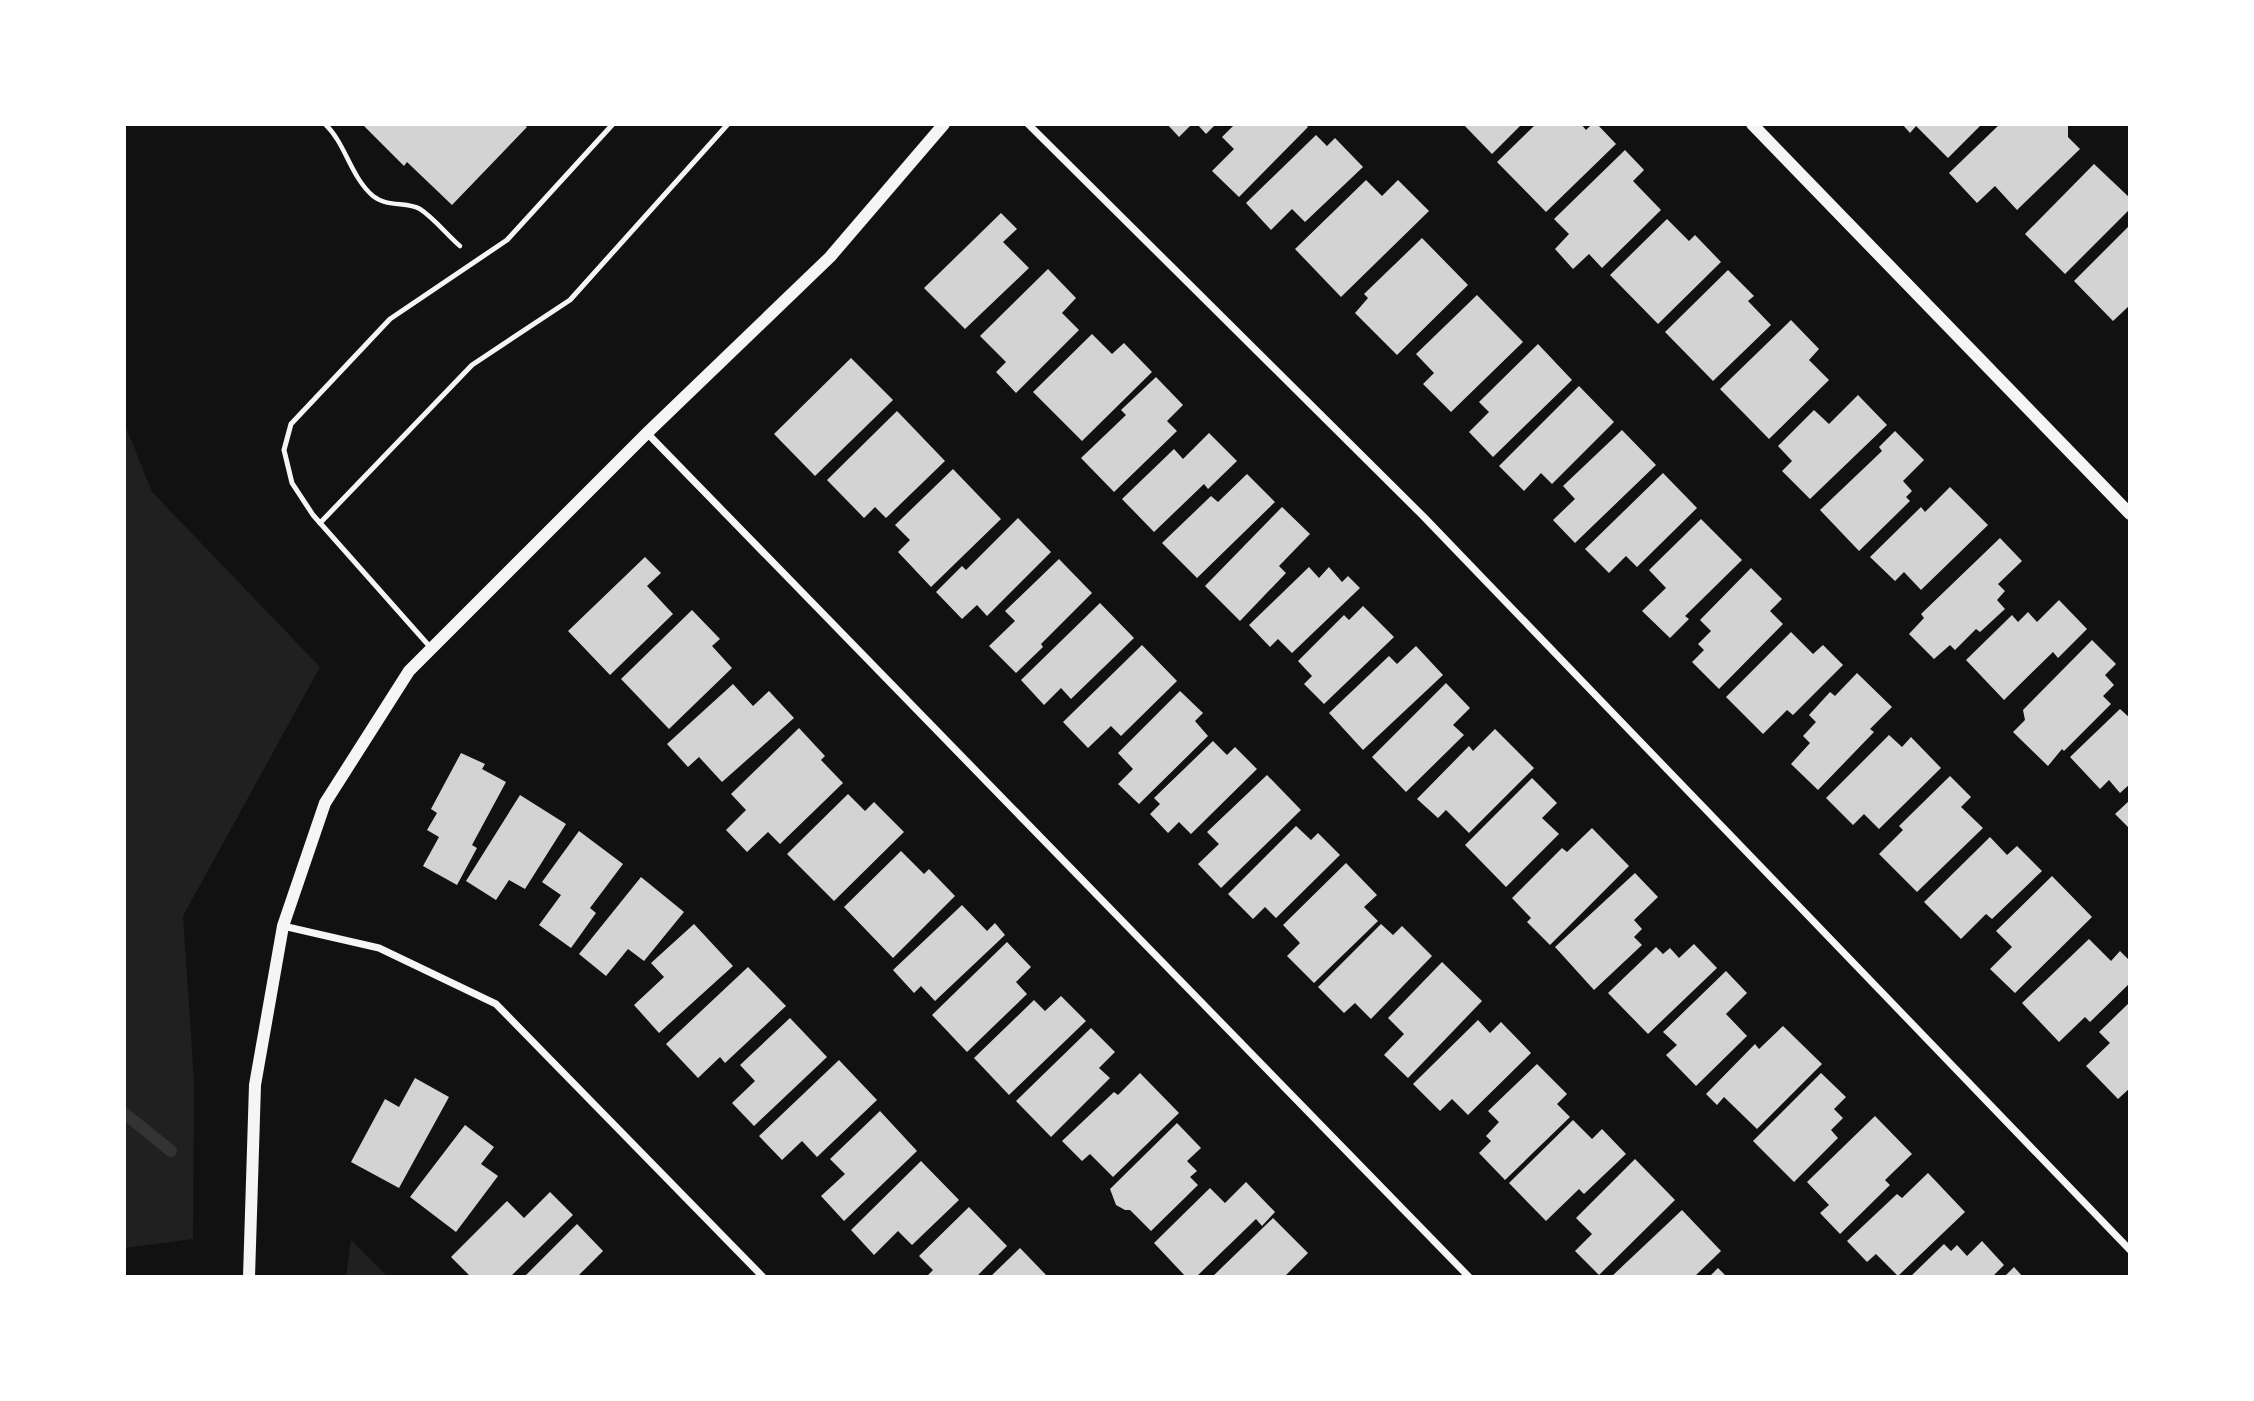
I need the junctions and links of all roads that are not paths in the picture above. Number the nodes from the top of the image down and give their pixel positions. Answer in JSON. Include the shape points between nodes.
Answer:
{"nodes":[{"id":1,"x":613,"y":124,"type":"edge"},
{"id":2,"x":728,"y":124,"type":"edge"},
{"id":3,"x":944,"y":124,"type":"edge"},
{"id":4,"x":1028,"y":124,"type":"edge"},
{"id":5,"x":1752,"y":124,"type":"edge"},
{"id":6,"x":646,"y":433,"type":"junction"},
{"id":7,"x":2130,"y":514,"type":"edge"},
{"id":8,"x":320,"y":523,"type":"junction"},
{"id":9,"x":431,"y":648,"type":"junction"},
{"id":10,"x":283,"y":926,"type":"junction"},
{"id":11,"x":2130,"y":1250,"type":"edge"},
{"id":12,"x":249,"y":1277,"type":"edge"},
{"id":13,"x":763,"y":1277,"type":"edge"},
{"id":14,"x":1469,"y":1277,"type":"edge"}],
"edges":[{"from":1,"to":8,"type":"lane","via":[[507,240],[390,319],[291,424],[284,450],[292,483]]},
{"from":2,"to":8,"type":"lane","via":[[570,300],[472,365]]},
{"from":3,"to":6,"type":"street","via":[[830,257]]},
{"from":4,"to":11,"type":"street","via":[[1423,516]]},
{"from":5,"to":7,"type":"street"},
{"from":6,"to":9,"type":"street"},
{"from":6,"to":14,"type":"street"},
{"from":8,"to":9,"type":"lane"},
{"from":9,"to":10,"type":"street","via":[[409,671],[325,803]]},
{"from":10,"to":12,"type":"street","via":[[255,1085]]},
{"from":10,"to":13,"type":"street","via":[[379,948],[496,1004]]}]}
